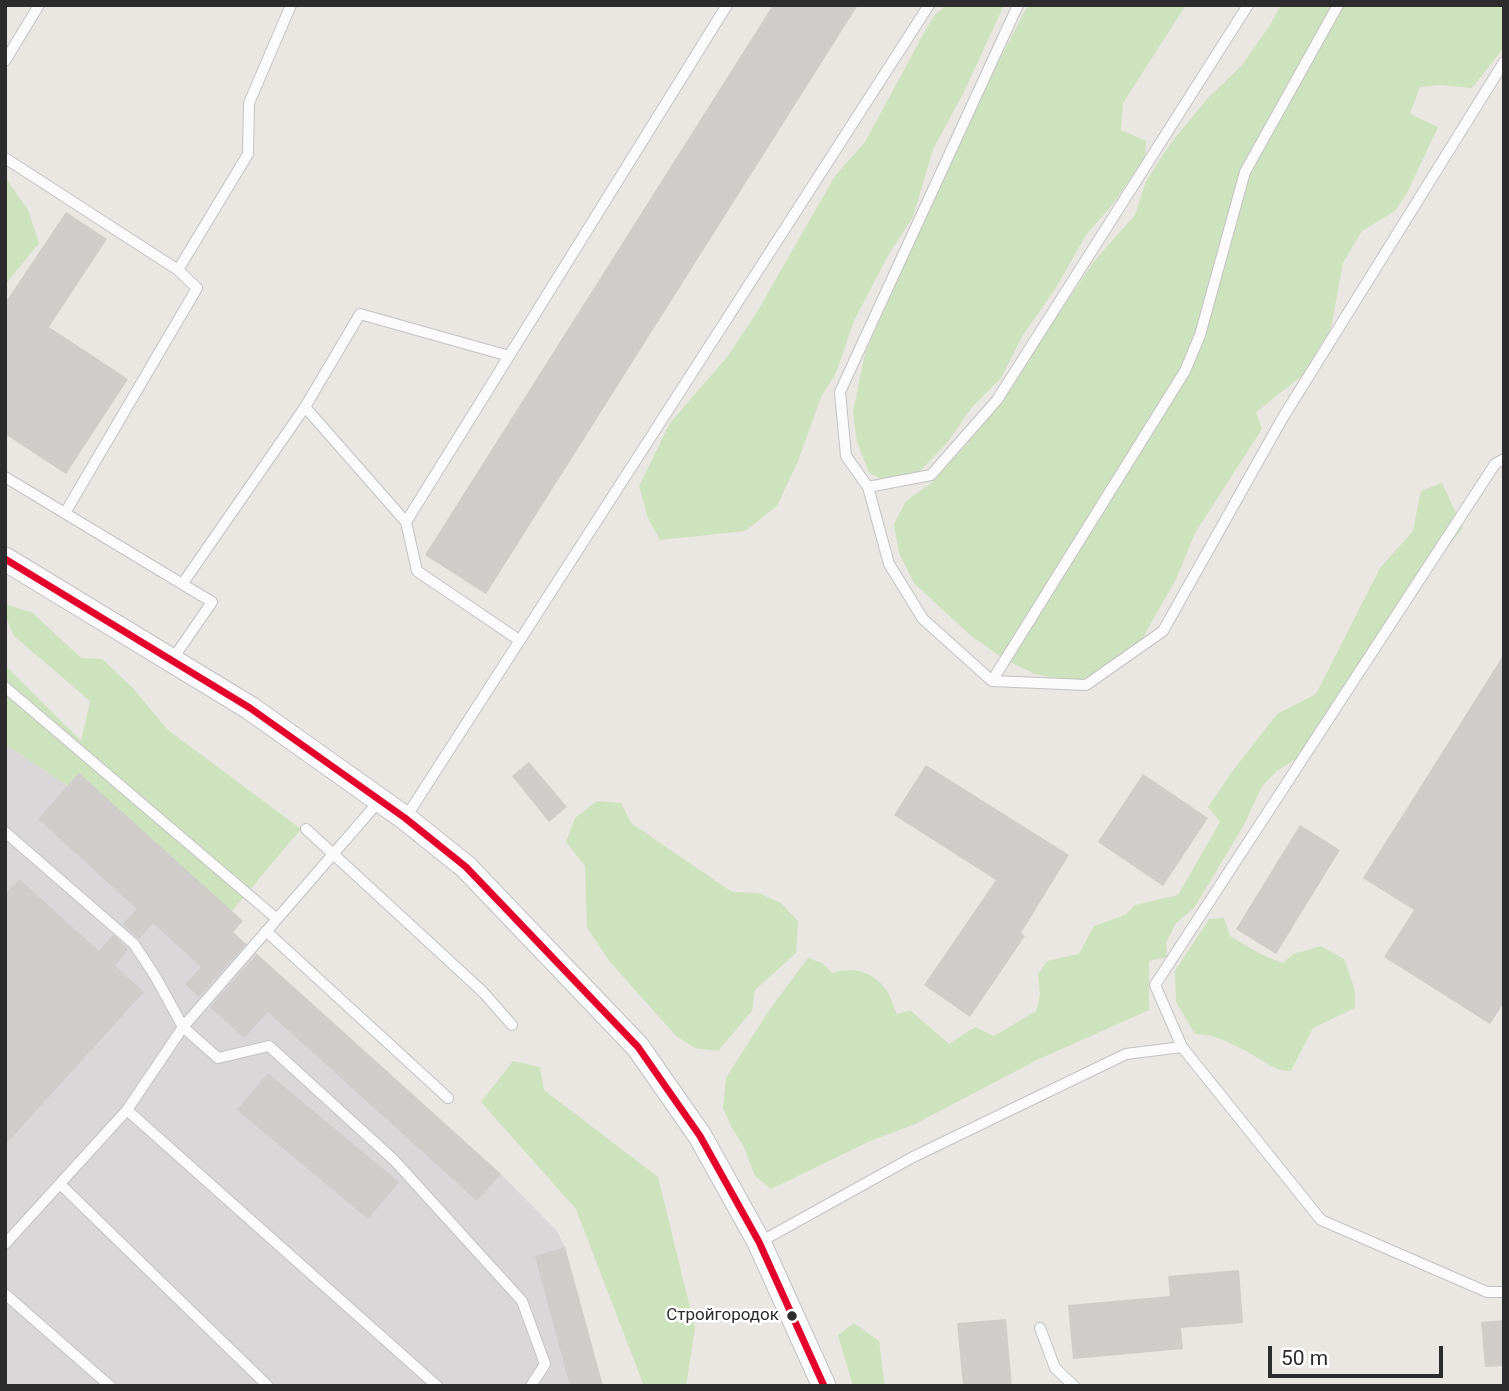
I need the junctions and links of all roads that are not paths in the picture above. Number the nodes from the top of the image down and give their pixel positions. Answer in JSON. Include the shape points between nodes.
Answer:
{"nodes":[{"id":1,"x":39,"y":5,"type":"edge"},
{"id":2,"x":291,"y":5,"type":"edge"},
{"id":3,"x":727,"y":5,"type":"edge"},
{"id":4,"x":929,"y":5,"type":"edge"},
{"id":5,"x":1018,"y":5,"type":"edge"},
{"id":6,"x":1248,"y":5,"type":"edge"},
{"id":7,"x":1338,"y":5,"type":"edge"},
{"id":8,"x":5,"y":61,"type":"edge"},
{"id":9,"x":1504,"y":62,"type":"edge"},
{"id":10,"x":5,"y":158,"type":"edge"},
{"id":11,"x":178,"y":270,"type":"junction"},
{"id":12,"x":509,"y":356,"type":"junction"},
{"id":13,"x":305,"y":407,"type":"junction"},
{"id":14,"x":1504,"y":459,"type":"edge"},
{"id":15,"x":5,"y":477,"type":"edge"},
{"id":16,"x":868,"y":487,"type":"junction"},
{"id":17,"x":65,"y":513,"type":"junction"},
{"id":18,"x":407,"y":522,"type":"junction"},
{"id":19,"x":5,"y":559,"type":"edge"},
{"id":20,"x":183,"y":583,"type":"junction"},
{"id":21,"x":519,"y":640,"type":"junction"},
{"id":22,"x":172,"y":660,"type":"junction"},
{"id":23,"x":992,"y":681,"type":"junction"},
{"id":24,"x":5,"y":687,"type":"edge"},
{"id":25,"x":380,"y":800,"type":"junction"},
{"id":26,"x":405,"y":818,"type":"junction"},
{"id":27,"x":306,"y":829,"type":"dead end"},
{"id":28,"x":5,"y":832,"type":"edge"},
{"id":29,"x":333,"y":854,"type":"junction"},
{"id":30,"x":277,"y":919,"type":"junction"},
{"id":31,"x":266,"y":931,"type":"junction"},
{"id":32,"x":512,"y":1025,"type":"dead end"},
{"id":33,"x":183,"y":1027,"type":"junction"},
{"id":34,"x":1182,"y":1047,"type":"junction"},
{"id":35,"x":448,"y":1098,"type":"dead end"},
{"id":36,"x":127,"y":1110,"type":"junction"},
{"id":37,"x":60,"y":1184,"type":"junction"},
{"id":38,"x":759,"y":1242,"type":"junction"},
{"id":39,"x":5,"y":1244,"type":"edge"},
{"id":40,"x":1504,"y":1292,"type":"edge"},
{"id":41,"x":5,"y":1294,"type":"edge"},
{"id":42,"x":1040,"y":1328,"type":"dead end"},
{"id":43,"x":110,"y":1386,"type":"edge"},
{"id":44,"x":268,"y":1386,"type":"edge"},
{"id":45,"x":437,"y":1386,"type":"edge"},
{"id":46,"x":531,"y":1386,"type":"edge"},
{"id":47,"x":824,"y":1386,"type":"edge"},
{"id":48,"x":1074,"y":1386,"type":"edge"}],
"edges":[{"from":1,"to":8,"type":"lane"},
{"from":2,"to":11,"type":"lane","via":[[249,103],[248,154]]},
{"from":3,"to":12,"type":"lane"},
{"from":4,"to":21,"type":"lane"},
{"from":5,"to":16,"type":"lane","via":[[840,392],[846,456]]},
{"from":6,"to":16,"type":"lane","via":[[997,400],[931,475]]},
{"from":7,"to":23,"type":"lane","via":[[1245,172],[1200,335],[1185,371]]},
{"from":9,"to":23,"type":"lane","via":[[1282,419],[1163,631],[1086,685]]},
{"from":10,"to":11,"type":"lane"},
{"from":11,"to":17,"type":"lane","via":[[197,288]]},
{"from":12,"to":13,"type":"lane","via":[[360,314]]},
{"from":12,"to":18,"type":"lane"},
{"from":13,"to":18,"type":"lane"},
{"from":13,"to":20,"type":"lane"},
{"from":14,"to":34,"type":"lane","via":[[1495,464],[1155,985]]},
{"from":15,"to":17,"type":"lane"},
{"from":16,"to":23,"type":"lane","via":[[889,565],[923,619]]},
{"from":17,"to":20,"type":"lane"},
{"from":18,"to":21,"type":"lane","via":[[417,571]]},
{"from":19,"to":22,"type":"street"},
{"from":20,"to":22,"type":"lane","via":[[212,602]]},
{"from":21,"to":26,"type":"lane"},
{"from":22,"to":25,"type":"street","via":[[250,708]]},
{"from":24,"to":30,"type":"lane"},
{"from":25,"to":26,"type":"street"},
{"from":25,"to":29,"type":"lane"},
{"from":26,"to":38,"type":"street","via":[[466,867],[638,1047],[700,1136]]},
{"from":27,"to":29,"type":"lane"},
{"from":28,"to":33,"type":"lane","via":[[134,944]]},
{"from":29,"to":30,"type":"lane"},
{"from":29,"to":32,"type":"lane","via":[[483,992]]},
{"from":30,"to":31,"type":"lane"},
{"from":31,"to":33,"type":"lane"},
{"from":31,"to":35,"type":"lane"},
{"from":33,"to":36,"type":"lane"},
{"from":33,"to":46,"type":"lane","via":[[218,1058],[269,1046],[394,1160],[522,1301],[545,1364]]},
{"from":34,"to":38,"type":"lane","via":[[1126,1054],[914,1157]]},
{"from":34,"to":40,"type":"lane","via":[[1321,1220],[1487,1292]]},
{"from":36,"to":37,"type":"lane"},
{"from":36,"to":45,"type":"lane"},
{"from":37,"to":39,"type":"lane"},
{"from":37,"to":44,"type":"lane"},
{"from":38,"to":47,"type":"street"},
{"from":41,"to":43,"type":"lane"},
{"from":42,"to":48,"type":"lane","via":[[1055,1368]]}]}
